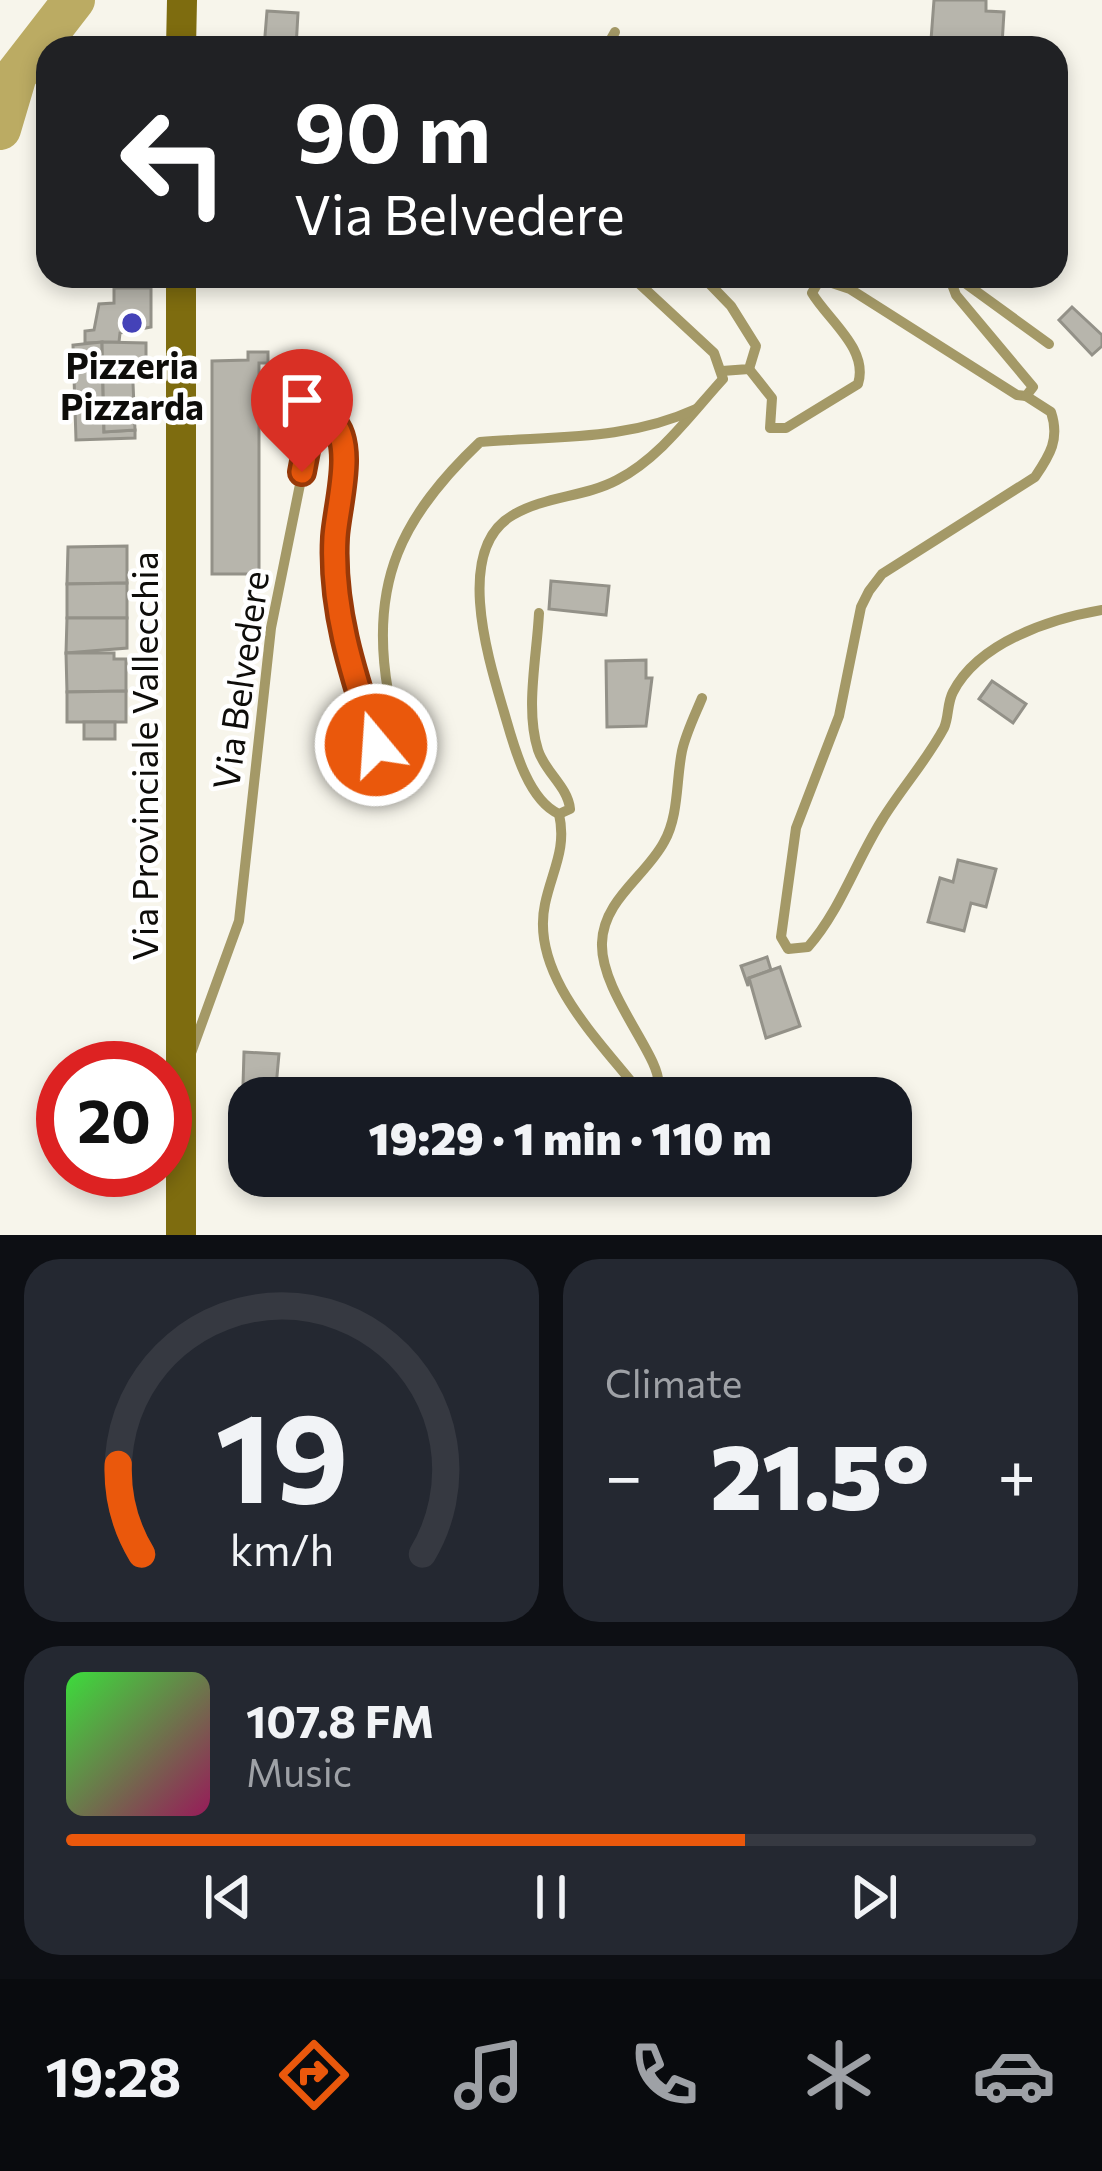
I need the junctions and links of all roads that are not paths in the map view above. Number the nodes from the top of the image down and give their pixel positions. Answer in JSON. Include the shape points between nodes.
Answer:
{"nodes":[{"id":1,"x":182,"y":0,"type":"edge"},
{"id":2,"x":615,"y":32,"type":"dead end"},
{"id":3,"x":181,"y":36,"type":"edge"},
{"id":4,"x":613,"y":36,"type":"edge"},
{"id":5,"x":181,"y":288,"type":"edge"},
{"id":6,"x":645,"y":288,"type":"edge"},
{"id":7,"x":712,"y":288,"type":"edge"},
{"id":8,"x":813,"y":288,"type":"edge"},
{"id":9,"x":841,"y":288,"type":"edge"},
{"id":10,"x":953,"y":288,"type":"edge"},
{"id":11,"x":972,"y":288,"type":"edge"},
{"id":12,"x":1049,"y":344,"type":"dead end"},
{"id":13,"x":749,"y":369,"type":"junction"},
{"id":14,"x":722,"y":371,"type":"junction"},
{"id":15,"x":1026,"y":396,"type":"junction"},
{"id":16,"x":696,"y":409,"type":"junction"},
{"id":17,"x":1102,"y":610,"type":"edge"},
{"id":18,"x":538,"y":613,"type":"dead end"},
{"id":19,"x":702,"y":698,"type":"dead end"},
{"id":20,"x":559,"y":814,"type":"junction"},
{"id":21,"x":182,"y":1041,"type":"edge"},
{"id":22,"x":192,"y":1051,"type":"edge"},
{"id":23,"x":181,"y":1197,"type":"edge"},
{"id":24,"x":181,"y":1235,"type":"edge"}],
"edges":[{"from":1,"to":3,"type":"main road"},
{"from":2,"to":4,"type":"lane"},
{"from":5,"to":21,"type":"main road","name":"Via Provinciale Vallecchia"},
{"from":6,"to":14,"type":"lane","via":[[714,353]]},
{"from":7,"to":13,"type":"lane","via":[[751,332]]},
{"from":8,"to":13,"type":"lane","via":[[860,366],[858,384],[786,428],[770,428],[772,398]]},
{"from":9,"to":15,"type":"lane"},
{"from":10,"to":15,"type":"lane","via":[[1026,376],[1033,390]]},
{"from":11,"to":12,"type":"lane"},
{"from":13,"to":14,"type":"lane"},
{"from":14,"to":16,"type":"lane"},
{"from":15,"to":17,"type":"lane","via":[[1051,412],[1055,433],[1035,477],[882,574],[861,607],[838,716],[796,829],[781,937],[788,949],[808,947],[823,931],[972,668],[1043,625]]},
{"from":16,"to":20,"type":"lane","via":[[616,481],[512,515],[481,562],[485,650],[514,748],[542,802]]},
{"from":16,"to":22,"type":"lane","name":"Via Belvedere","via":[[592,438],[480,442],[443,477],[416,513],[383,597],[387,687],[405,756],[399,788],[383,775],[337,607],[344,455],[338,427],[321,420],[310,430],[271,628],[239,920]]},
{"from":18,"to":20,"type":"lane","via":[[534,725],[538,752],[568,797],[570,809]]},
{"from":19,"to":20,"type":"lane","via":[[683,745],[671,827],[605,921],[602,942],[604,976],[659,1073],[651,1092],[638,1090],[553,974],[544,908],[562,851]]},
{"from":23,"to":24,"type":"main road","name":"Via Provinciale Vallecchia"}]}
